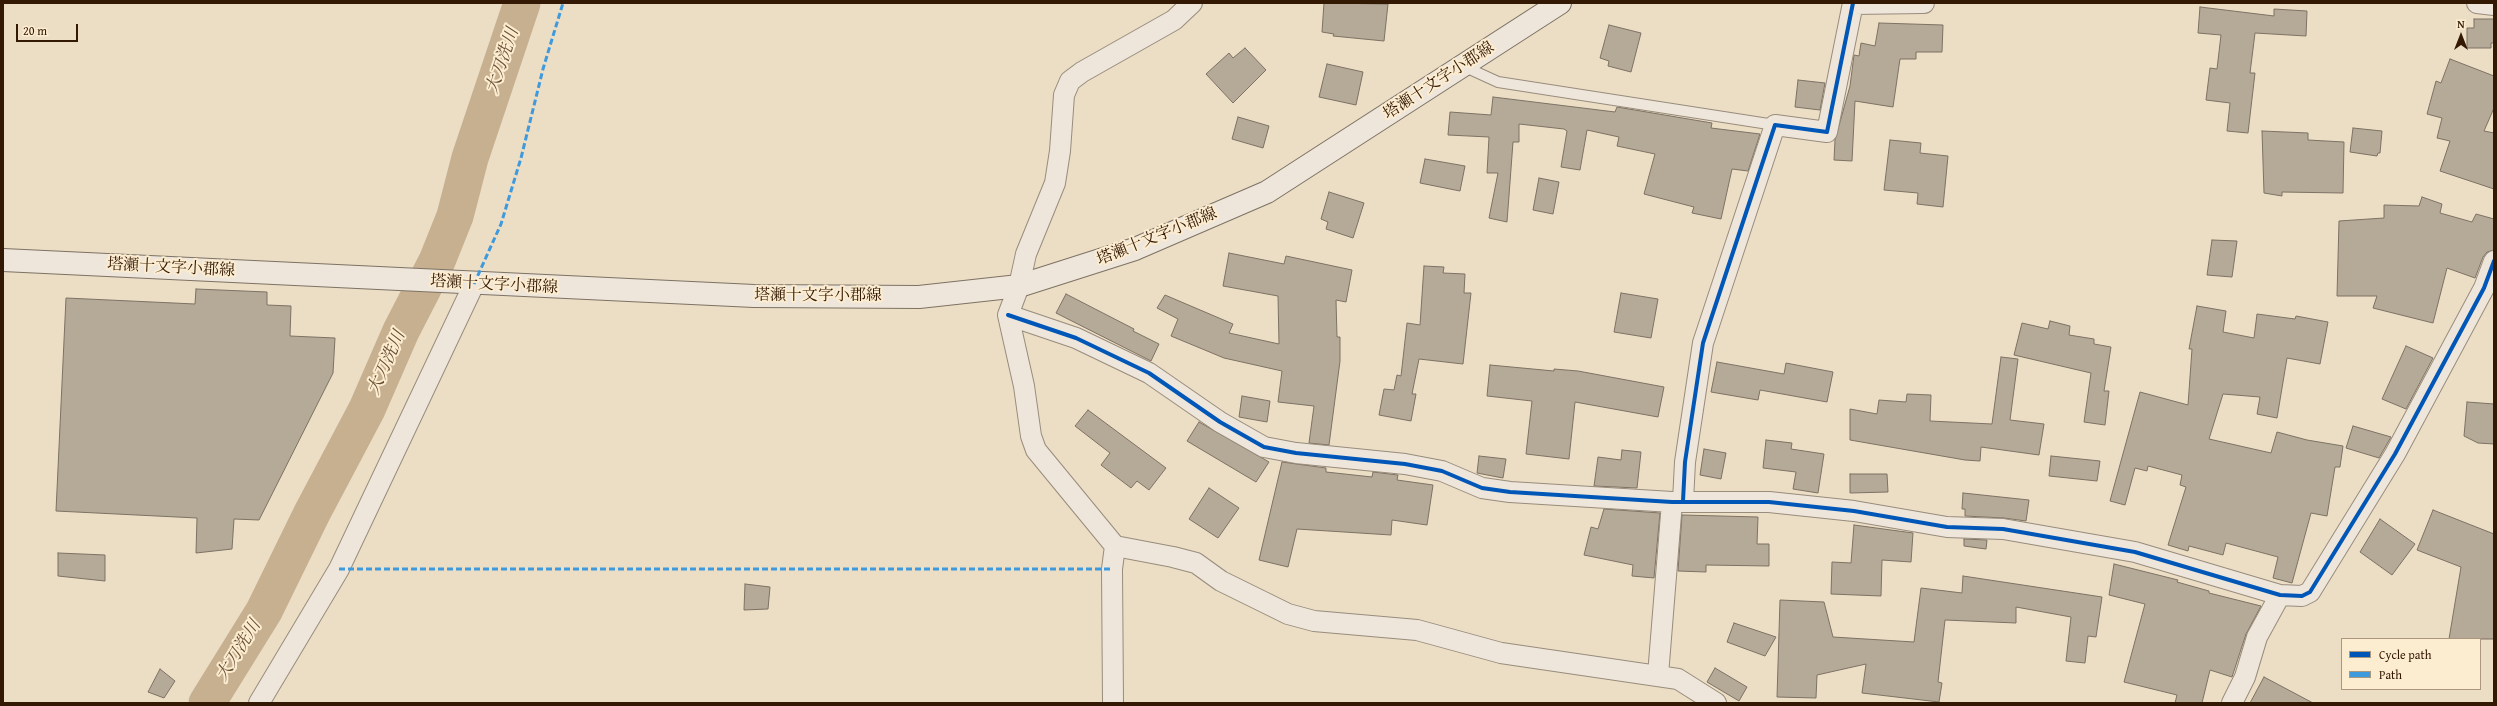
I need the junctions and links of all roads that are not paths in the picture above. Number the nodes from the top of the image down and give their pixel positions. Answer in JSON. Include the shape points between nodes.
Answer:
{"nodes":[{"id":1,"x":1192,"y":3,"type":"edge"},
{"id":2,"x":1560,"y":3,"type":"edge"},
{"id":3,"x":1853,"y":3,"type":"edge"},
{"id":4,"x":1924,"y":3,"type":"edge"},
{"id":5,"x":2477,"y":3,"type":"edge"},
{"id":6,"x":2494,"y":5,"type":"edge"},
{"id":7,"x":1463,"y":66,"type":"junction"},
{"id":8,"x":1775,"y":125,"type":"junction"},
{"id":9,"x":3,"y":260,"type":"edge"},
{"id":10,"x":2494,"y":261,"type":"edge"},
{"id":11,"x":468,"y":284,"type":"junction"},
{"id":12,"x":1019,"y":286,"type":"junction"},
{"id":13,"x":1008,"y":315,"type":"junction"},
{"id":14,"x":1678,"y":501,"type":"junction"},
{"id":15,"x":1115,"y":546,"type":"junction"},
{"id":16,"x":2280,"y":596,"type":"junction"},
{"id":17,"x":1658,"y":675,"type":"junction"},
{"id":18,"x":259,"y":703,"type":"edge"},
{"id":19,"x":1113,"y":703,"type":"edge"},
{"id":20,"x":1716,"y":703,"type":"edge"},
{"id":21,"x":2232,"y":703,"type":"edge"}],
"edges":[{"from":1,"to":12,"type":"street","via":[[1174,20],[1070,81],[1064,96],[1055,183],[1026,254]]},
{"from":2,"to":7,"type":"main road","name":"塔瀬十文字小郡線"},
{"from":3,"to":4,"type":"street"},
{"from":3,"to":8,"type":"street","via":[[1827,132]]},
{"from":5,"to":6,"type":"street"},
{"from":7,"to":8,"type":"lane","via":[[1498,82]]},
{"from":7,"to":12,"type":"main road","name":"塔瀬十文字小郡線","via":[[1267,192],[1135,249]]},
{"from":8,"to":14,"type":"street","via":[[1703,343]]},
{"from":9,"to":11,"type":"main road","name":"塔瀬十文字小郡線"},
{"from":10,"to":16,"type":"street","via":[[2484,288],[2395,454],[2310,592],[2302,596]]},
{"from":11,"to":12,"type":"main road","name":"塔瀬十文字小郡線","via":[[754,296],[903,297]]},
{"from":11,"to":18,"type":"street","via":[[339,569]]},
{"from":12,"to":13,"type":"street"},
{"from":13,"to":14,"type":"street","via":[[1076,338],[1149,373],[1220,422],[1264,447],[1296,453],[1405,464],[1442,471],[1482,488],[1510,492]]},
{"from":13,"to":15,"type":"street","via":[[1024,386],[1031,436],[1036,450]]},
{"from":14,"to":16,"type":"street","via":[[1769,502],[1862,512],[1947,527],[2003,529],[2135,552]]},
{"from":14,"to":17,"type":"street"},
{"from":15,"to":17,"type":"street","via":[[1196,563],[1221,581],[1247,594],[1288,614],[1314,621],[1417,630],[1501,653]]},
{"from":15,"to":19,"type":"street","via":[[1112,569]]},
{"from":16,"to":21,"type":"street","via":[[2257,637],[2246,677]]},
{"from":17,"to":20,"type":"street","via":[[1678,679]]}]}
